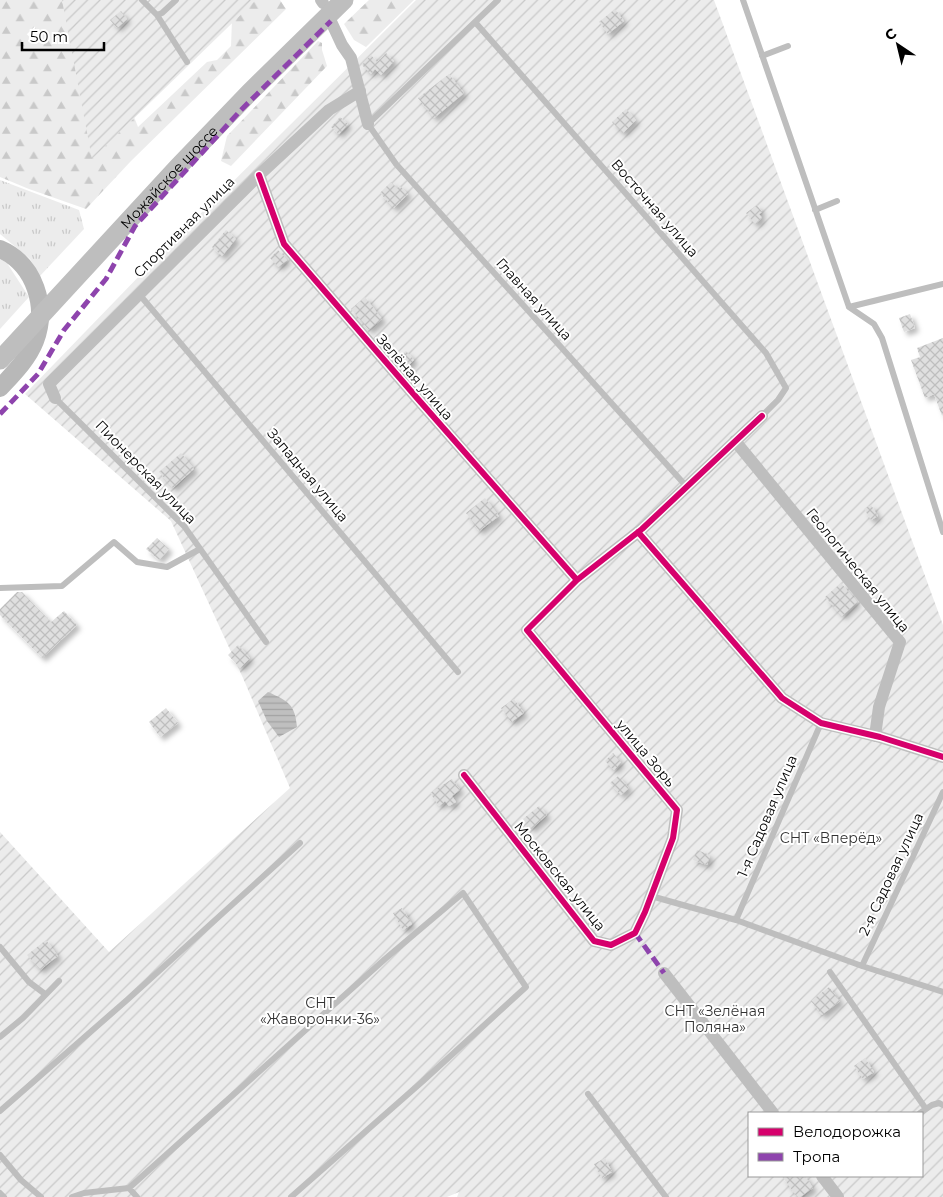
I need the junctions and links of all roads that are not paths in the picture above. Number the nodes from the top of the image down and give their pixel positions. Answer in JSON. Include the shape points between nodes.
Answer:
{"nodes":[{"id":1,"x":142,"y":0,"type":"edge"},
{"id":2,"x":176,"y":0,"type":"edge"},
{"id":3,"x":344,"y":0,"type":"edge"},
{"id":4,"x":498,"y":0,"type":"edge"},
{"id":5,"x":743,"y":0,"type":"edge"},
{"id":6,"x":325,"y":4,"type":"edge"},
{"id":7,"x":156,"y":14,"type":"junction"},
{"id":8,"x":475,"y":22,"type":"junction"},
{"id":9,"x":788,"y":46,"type":"dead end"},
{"id":10,"x":762,"y":56,"type":"junction"},
{"id":11,"x":187,"y":62,"type":"dead end"},
{"id":12,"x":360,"y":90,"type":"junction"},
{"id":13,"x":368,"y":124,"type":"junction"},
{"id":14,"x":259,"y":174,"type":"junction"},
{"id":15,"x":837,"y":201,"type":"dead end"},
{"id":16,"x":815,"y":210,"type":"junction"},
{"id":17,"x":0,"y":249,"type":"edge"},
{"id":18,"x":943,"y":284,"type":"edge"},
{"id":19,"x":139,"y":294,"type":"junction"},
{"id":20,"x":849,"y":307,"type":"junction"},
{"id":21,"x":0,"y":342,"type":"edge"},
{"id":22,"x":0,"y":360,"type":"edge"},
{"id":23,"x":0,"y":388,"type":"edge"},
{"id":24,"x":55,"y":398,"type":"joint"},
{"id":25,"x":762,"y":416,"type":"joint"},
{"id":26,"x":735,"y":441,"type":"junction"},
{"id":27,"x":687,"y":487,"type":"junction"},
{"id":28,"x":638,"y":532,"type":"junction"},
{"id":29,"x":943,"y":532,"type":"edge"},
{"id":30,"x":200,"y":549,"type":"junction"},
{"id":31,"x":577,"y":580,"type":"junction"},
{"id":32,"x":0,"y":588,"type":"edge"},
{"id":33,"x":266,"y":642,"type":"dead end"},
{"id":34,"x":458,"y":672,"type":"dead end"},
{"id":35,"x":821,"y":723,"type":"junction"},
{"id":36,"x":875,"y":736,"type":"junction"},
{"id":37,"x":943,"y":757,"type":"edge"},
{"id":38,"x":464,"y":775,"type":"dead end"},
{"id":39,"x":943,"y":792,"type":"edge"},
{"id":40,"x":300,"y":844,"type":"dead end"},
{"id":41,"x":651,"y":896,"type":"junction"},
{"id":42,"x":645,"y":912,"type":"joint"},
{"id":43,"x":736,"y":920,"type":"junction"},
{"id":44,"x":0,"y":947,"type":"edge"},
{"id":45,"x":862,"y":966,"type":"junction"},
{"id":46,"x":830,"y":972,"type":"dead end"},
{"id":47,"x":664,"y":973,"type":"dead end"},
{"id":48,"x":59,"y":981,"type":"dead end"},
{"id":49,"x":943,"y":992,"type":"edge"},
{"id":50,"x":45,"y":994,"type":"junction"},
{"id":51,"x":0,"y":1037,"type":"edge"},
{"id":52,"x":588,"y":1094,"type":"dead end"},
{"id":53,"x":943,"y":1105,"type":"edge"},
{"id":54,"x":0,"y":1111,"type":"edge"},
{"id":55,"x":923,"y":1111,"type":"edge"},
{"id":56,"x":772,"y":1112,"type":"edge"},
{"id":57,"x":0,"y":1155,"type":"edge"},
{"id":58,"x":823,"y":1177,"type":"edge"},
{"id":59,"x":129,"y":1188,"type":"junction"},
{"id":60,"x":0,"y":1193,"type":"edge"},
{"id":61,"x":4,"y":1197,"type":"edge"},
{"id":62,"x":41,"y":1197,"type":"edge"},
{"id":63,"x":72,"y":1197,"type":"edge"},
{"id":64,"x":137,"y":1197,"type":"edge"},
{"id":65,"x":291,"y":1197,"type":"edge"},
{"id":66,"x":666,"y":1197,"type":"edge"},
{"id":67,"x":838,"y":1197,"type":"edge"}],
"edges":[{"from":1,"to":7,"type":"lane"},
{"from":2,"to":7,"type":"lane","via":[[162,13]]},
{"from":3,"to":6,"type":"main road","name":"Можайское шоссе"},
{"from":4,"to":8,"type":"lane"},
{"from":5,"to":10,"type":"lane"},
{"from":6,"to":12,"type":"street","via":[[351,58]]},
{"from":6,"to":21,"type":"main road","name":"Можайское шоссе","via":[[243,81]]},
{"from":6,"to":22,"type":"main road","name":"Можайское шоссе","via":[[249,93]]},
{"from":7,"to":11,"type":"lane"},
{"from":8,"to":13,"type":"lane"},
{"from":8,"to":25,"type":"lane","name":"Восточная улица","via":[[766,353],[786,388]]},
{"from":9,"to":10,"type":"lane"},
{"from":10,"to":16,"type":"lane"},
{"from":12,"to":13,"type":"street"},
{"from":12,"to":14,"type":"street","name":"Спортивная улица","via":[[328,110]]},
{"from":13,"to":27,"type":"lane","name":"Главная улица","via":[[396,164]]},
{"from":14,"to":19,"type":"street","name":"Спортивная улица"},
{"from":14,"to":31,"type":"street","name":"Зелёная улица","via":[[284,244]]},
{"from":15,"to":16,"type":"lane"},
{"from":16,"to":20,"type":"lane"},
{"from":17,"to":23,"type":"main road","via":[[16,258],[25,268],[34,282],[41,310],[34,342],[25,359]]},
{"from":18,"to":20,"type":"lane"},
{"from":19,"to":24,"type":"street","name":"Спортивная улица","via":[[49,384]]},
{"from":19,"to":34,"type":"lane","name":"Западная улица"},
{"from":20,"to":29,"type":"lane","via":[[874,324],[882,338]]},
{"from":24,"to":30,"type":"lane","name":"Пионерская улица","via":[[184,526]]},
{"from":25,"to":26,"type":"street"},
{"from":26,"to":27,"type":"street"},
{"from":26,"to":36,"type":"street","name":"Геологическая улица","via":[[900,642],[879,707]]},
{"from":27,"to":28,"type":"street"},
{"from":28,"to":31,"type":"street"},
{"from":28,"to":35,"type":"street","via":[[782,698]]},
{"from":30,"to":32,"type":"lane","via":[[168,567],[137,562],[114,542],[62,586]]},
{"from":30,"to":33,"type":"lane","name":"Пионерская улица"},
{"from":31,"to":41,"type":"street","name":"улица Зорь","via":[[527,630],[677,810],[673,838]]},
{"from":35,"to":36,"type":"street"},
{"from":35,"to":43,"type":"lane","name":"1-я Садовая улица"},
{"from":36,"to":37,"type":"street"},
{"from":38,"to":42,"type":"street","name":"Московская улица","via":[[594,941],[611,945],[635,932]]},
{"from":39,"to":45,"type":"lane","name":"2-я Садовая улица"},
{"from":40,"to":54,"type":"lane"},
{"from":41,"to":42,"type":"street","name":"улица Зорь"},
{"from":41,"to":43,"type":"lane"},
{"from":43,"to":45,"type":"lane"},
{"from":44,"to":50,"type":"lane","via":[[29,982]]},
{"from":45,"to":49,"type":"lane"},
{"from":46,"to":55,"type":"lane"},
{"from":47,"to":56,"type":"street"},
{"from":48,"to":50,"type":"lane"},
{"from":50,"to":51,"type":"lane"},
{"from":52,"to":66,"type":"lane"},
{"from":53,"to":55,"type":"lane","via":[[932,1105]]},
{"from":57,"to":62,"type":"lane"},
{"from":58,"to":67,"type":"street"},
{"from":59,"to":63,"type":"lane"},
{"from":59,"to":64,"type":"lane"},
{"from":59,"to":65,"type":"lane","via":[[463,893],[526,987]]},
{"from":60,"to":61,"type":"lane"}]}
